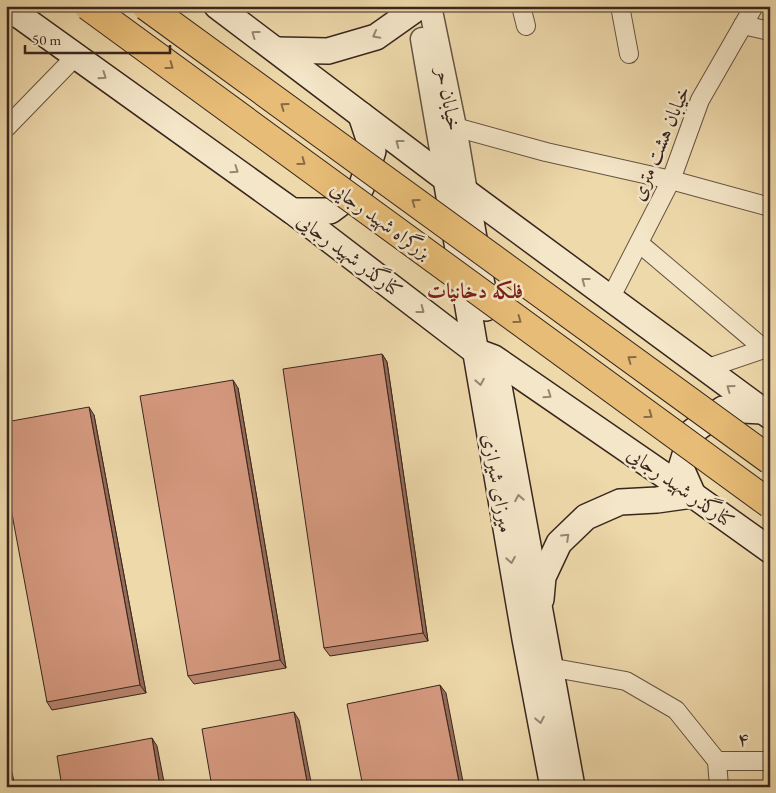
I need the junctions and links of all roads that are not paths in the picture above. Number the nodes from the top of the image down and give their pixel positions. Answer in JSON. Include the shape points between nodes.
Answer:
{"nodes":[{"id":1,"x":6,"y":6,"type":"edge"},
{"id":2,"x":88,"y":6,"type":"edge"},
{"id":3,"x":146,"y":6,"type":"edge"},
{"id":4,"x":217,"y":6,"type":"edge"},
{"id":5,"x":521,"y":6,"type":"edge"},
{"id":6,"x":620,"y":6,"type":"edge"},
{"id":7,"x":754,"y":6,"type":"edge"},
{"id":8,"x":421,"y":7,"type":"edge"},
{"id":9,"x":743,"y":25,"type":"junction"},
{"id":10,"x":526,"y":26,"type":"dead end"},
{"id":11,"x":770,"y":31,"type":"edge"},
{"id":12,"x":277,"y":50,"type":"junction"},
{"id":13,"x":628,"y":54,"type":"dead end"},
{"id":14,"x":75,"y":57,"type":"junction"},
{"id":15,"x":361,"y":115,"type":"junction"},
{"id":16,"x":446,"y":124,"type":"junction"},
{"id":17,"x":6,"y":128,"type":"edge"},
{"id":18,"x":670,"y":180,"type":"junction"},
{"id":19,"x":456,"y":186,"type":"junction"},
{"id":20,"x":770,"y":207,"type":"edge"},
{"id":21,"x":292,"y":211,"type":"junction"},
{"id":22,"x":639,"y":243,"type":"junction"},
{"id":23,"x":610,"y":299,"type":"junction"},
{"id":24,"x":766,"y":348,"type":"edge"},
{"id":25,"x":484,"y":354,"type":"junction"},
{"id":26,"x":704,"y":369,"type":"junction"},
{"id":27,"x":766,"y":413,"type":"edge"},
{"id":28,"x":770,"y":460,"type":"edge"},
{"id":29,"x":693,"y":495,"type":"junction"},
{"id":30,"x":770,"y":504,"type":"edge"},
{"id":31,"x":770,"y":550,"type":"edge"},
{"id":32,"x":540,"y":614,"type":"junction"},
{"id":33,"x":549,"y":667,"type":"junction"},
{"id":34,"x":770,"y":760,"type":"edge"},
{"id":35,"x":717,"y":761,"type":"junction"},
{"id":36,"x":553,"y":787,"type":"edge"},
{"id":37,"x":572,"y":787,"type":"edge"},
{"id":38,"x":719,"y":787,"type":"edge"}],
"edges":[{"from":1,"to":14,"type":"main road","name":"کنارگذر شهید رجایی"},
{"from":2,"to":30,"type":"highway","name":"بزرگراه شهید رجایی","one_way":true,"bridge":true},
{"from":28,"to":3,"type":"highway","name":"بزرگراه شهید رجایی","one_way":true,"bridge":true},
{"from":12,"to":4,"type":"main road","one_way":true},
{"from":5,"to":10,"type":"street"},
{"from":6,"to":13,"type":"street"},
{"from":7,"to":9,"type":"street","name":"خیابان هشت متری"},
{"from":8,"to":12,"type":"main road","one_way":true,"via":[[376,37],[328,52]]},
{"from":8,"to":16,"type":"street","name":"خیابان حر"},
{"from":9,"to":11,"type":"street"},
{"from":9,"to":18,"type":"street","name":"خیابان هشت متری","via":[[700,100]]},
{"from":12,"to":15,"type":"main road"},
{"from":14,"to":17,"type":"street"},
{"from":14,"to":21,"type":"main road","name":"کنارگذر شهید رجایی","one_way":true},
{"from":19,"to":15,"type":"main road","one_way":true},
{"from":15,"to":21,"type":"main road","via":[[373,152],[361,188],[330,210]]},
{"from":16,"to":18,"type":"street","via":[[546,152]]},
{"from":16,"to":19,"type":"street","name":"خیابان حر"},
{"from":18,"to":20,"type":"street"},
{"from":18,"to":22,"type":"street","name":"خیابان هشت متری"},
{"from":23,"to":19,"type":"main road","one_way":true},
{"from":19,"to":25,"type":"main road","name":"میرزای شیرازی"},
{"from":21,"to":25,"type":"main road","name":"کنارگذر شهید رجایی","one_way":true},
{"from":22,"to":23,"type":"street","name":"خیابان هشت متری"},
{"from":22,"to":24,"type":"street"},
{"from":23,"to":26,"type":"main road"},
{"from":24,"to":26,"type":"street"},
{"from":25,"to":29,"type":"main road","name":"کنارگذر شهید رجایی","one_way":true},
{"from":32,"to":25,"type":"main road","name":"میرزای شیرازی","one_way":true},
{"from":25,"to":36,"type":"main road","name":"میرزای شیرازی","one_way":true,"via":[[525,639]]},
{"from":27,"to":26,"type":"main road","one_way":true},
{"from":27,"to":29,"type":"main road","via":[[723,410],[692,432],[682,468]]},
{"from":29,"to":31,"type":"main road","name":"کنارگذر شهید رجایی"},
{"from":32,"to":29,"type":"main road","one_way":true,"via":[[544,577],[559,544],[586,518],[620,502]]},
{"from":32,"to":33,"type":"main road","name":"میرزای شیرازی"},
{"from":33,"to":35,"type":"street","via":[[626,681],[676,710]]},
{"from":33,"to":37,"type":"main road","name":"میرزای شیرازی"},
{"from":34,"to":35,"type":"street","name":"۴"},
{"from":35,"to":38,"type":"street"}]}
